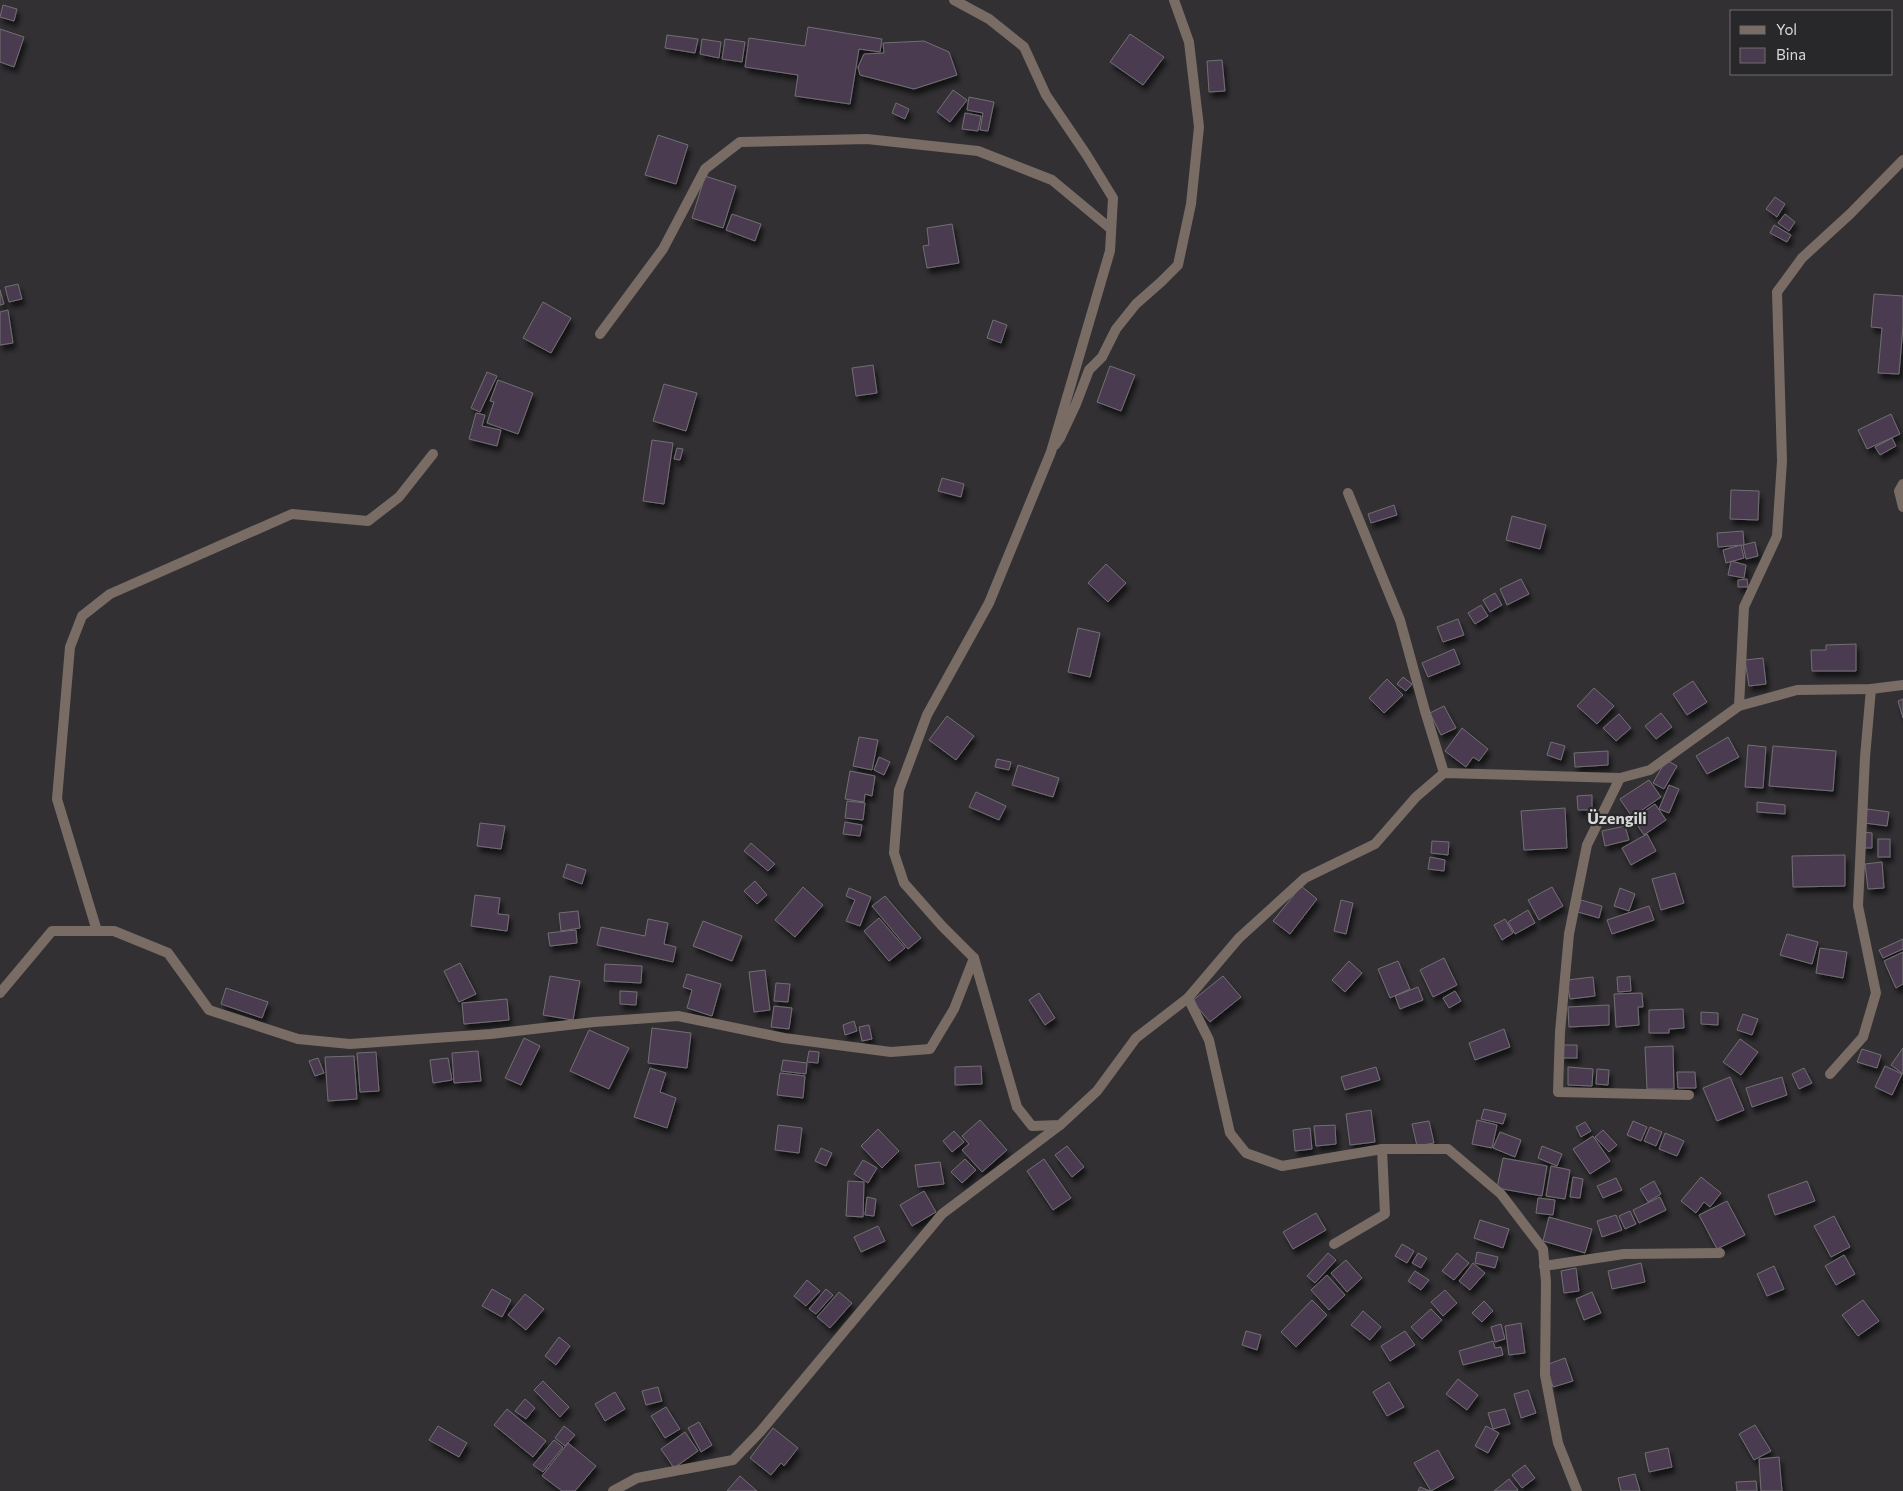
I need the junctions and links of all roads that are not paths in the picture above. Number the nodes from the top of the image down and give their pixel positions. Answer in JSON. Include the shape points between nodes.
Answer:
{"nodes":[{"id":1,"x":954,"y":0,"type":"edge"},
{"id":2,"x":1174,"y":0,"type":"edge"},
{"id":3,"x":1903,"y":160,"type":"edge"},
{"id":4,"x":1111,"y":229,"type":"junction"},
{"id":5,"x":600,"y":334,"type":"dead end"},
{"id":6,"x":1051,"y":450,"type":"junction"},
{"id":7,"x":433,"y":454,"type":"dead end"},
{"id":8,"x":1903,"y":484,"type":"edge"},
{"id":9,"x":1348,"y":493,"type":"dead end"},
{"id":10,"x":1903,"y":507,"type":"edge"},
{"id":11,"x":1903,"y":685,"type":"edge"},
{"id":12,"x":1871,"y":689,"type":"junction"},
{"id":13,"x":1739,"y":706,"type":"junction"},
{"id":14,"x":1444,"y":773,"type":"junction"},
{"id":15,"x":1620,"y":778,"type":"junction"},
{"id":16,"x":97,"y":931,"type":"junction"},
{"id":17,"x":974,"y":958,"type":"junction"},
{"id":18,"x":0,"y":993,"type":"edge"},
{"id":19,"x":1188,"y":998,"type":"junction"},
{"id":20,"x":1830,"y":1074,"type":"dead end"},
{"id":21,"x":1688,"y":1095,"type":"dead end"},
{"id":22,"x":1060,"y":1125,"type":"junction"},
{"id":23,"x":1382,"y":1149,"type":"junction"},
{"id":24,"x":1334,"y":1244,"type":"dead end"},
{"id":25,"x":1720,"y":1253,"type":"dead end"},
{"id":26,"x":1544,"y":1266,"type":"junction"},
{"id":27,"x":613,"y":1491,"type":"edge"},
{"id":28,"x":1577,"y":1491,"type":"edge"}],
"edges":[{"from":1,"to":4,"type":"street","via":[[989,19],[1024,47],[1046,95],[1113,198]]},
{"from":2,"to":6,"type":"street","via":[[1189,42],[1198,127],[1191,204],[1178,265],[1136,304],[1116,328],[1102,357],[1089,370],[1060,438]]},
{"from":3,"to":13,"type":"street","via":[[1802,258],[1777,292],[1782,461],[1777,536],[1744,607]]},
{"from":4,"to":5,"type":"street","via":[[1052,180],[978,151],[867,140],[740,142],[705,169],[663,249]]},
{"from":4,"to":6,"type":"street","via":[[1110,252]]},
{"from":6,"to":17,"type":"street","via":[[989,603],[927,715],[899,790],[894,853],[904,883]]},
{"from":7,"to":16,"type":"street","via":[[399,497],[368,521],[292,514],[110,594],[82,616],[70,647],[57,799]]},
{"from":8,"to":10,"type":"street","via":[[1899,491]]},
{"from":9,"to":14,"type":"street","via":[[1400,620]]},
{"from":11,"to":12,"type":"street"},
{"from":12,"to":13,"type":"street","via":[[1797,690]]},
{"from":12,"to":20,"type":"street","via":[[1858,906],[1876,993],[1863,1037]]},
{"from":13,"to":15,"type":"street","via":[[1650,770]]},
{"from":14,"to":15,"type":"street"},
{"from":14,"to":19,"type":"street","via":[[1416,797],[1375,844],[1305,878],[1239,938]]},
{"from":15,"to":21,"type":"street","via":[[1587,845],[1568,934],[1558,1092]]},
{"from":16,"to":17,"type":"street","via":[[114,931],[168,953],[210,1010],[298,1039],[350,1044],[678,1016],[784,1038],[872,1050],[930,1049],[954,1009]]},
{"from":16,"to":18,"type":"street","via":[[52,931]]},
{"from":17,"to":22,"type":"street","via":[[1017,1107],[1032,1126]]},
{"from":19,"to":22,"type":"street","via":[[1136,1038],[1097,1091]]},
{"from":19,"to":23,"type":"street","via":[[1209,1040],[1230,1134],[1246,1153],[1282,1166]]},
{"from":22,"to":27,"type":"street","via":[[942,1214],[798,1388],[733,1460],[637,1478]]},
{"from":23,"to":24,"type":"street","via":[[1385,1214]]},
{"from":23,"to":26,"type":"street","via":[[1448,1150],[1501,1194],[1543,1249]]},
{"from":25,"to":26,"type":"street","via":[[1624,1254]]},
{"from":26,"to":28,"type":"street","via":[[1545,1375],[1558,1443]]}]}
